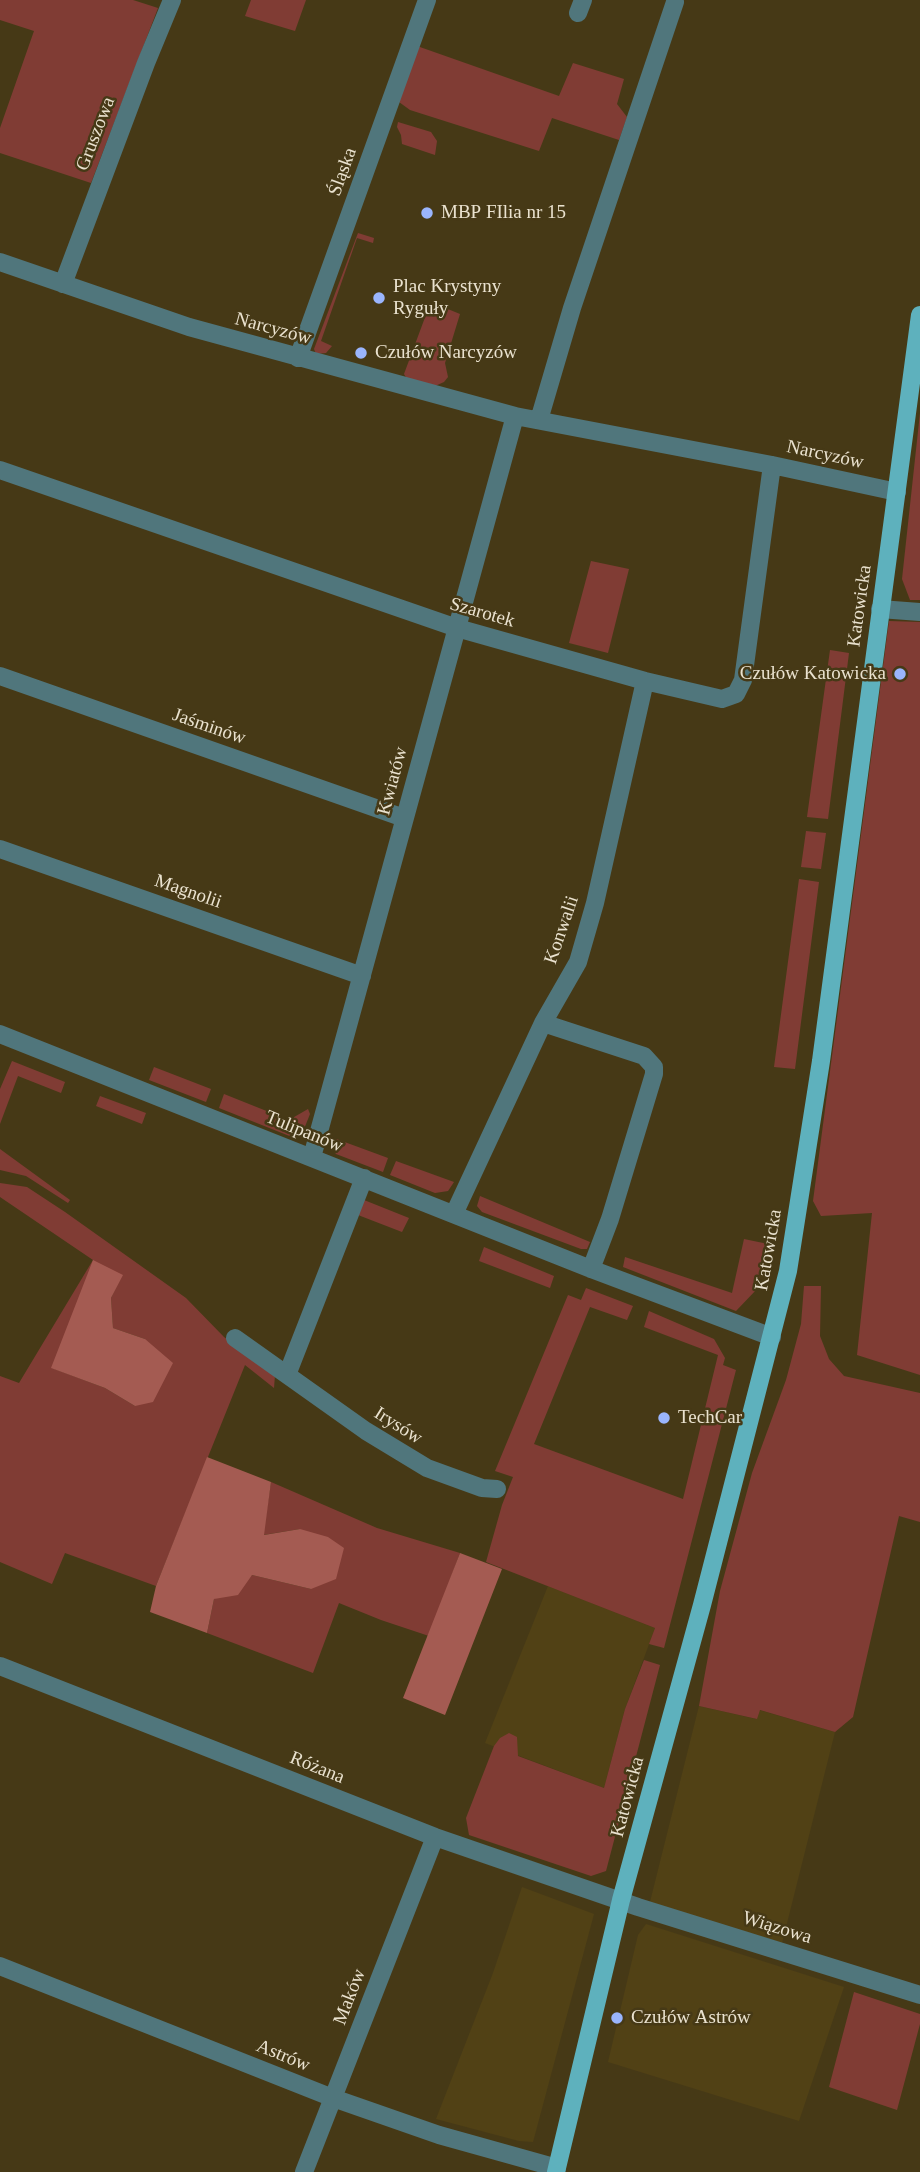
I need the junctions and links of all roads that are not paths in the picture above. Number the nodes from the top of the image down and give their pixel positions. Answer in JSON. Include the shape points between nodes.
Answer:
{"nodes":[{"id":1,"x":172,"y":0,"type":"edge"},
{"id":2,"x":427,"y":0,"type":"edge"},
{"id":3,"x":675,"y":2,"type":"dead end"},
{"id":4,"x":0,"y":262,"type":"edge"},
{"id":5,"x":63,"y":284,"type":"junction"},
{"id":6,"x":920,"y":315,"type":"edge"},
{"id":7,"x":298,"y":358,"type":"junction"},
{"id":8,"x":515,"y":416,"type":"junction"},
{"id":9,"x":539,"y":420,"type":"junction"},
{"id":10,"x":772,"y":465,"type":"junction"},
{"id":11,"x":0,"y":470,"type":"edge"},
{"id":12,"x":897,"y":492,"type":"junction"},
{"id":13,"x":880,"y":609,"type":"junction"},
{"id":14,"x":920,"y":612,"type":"edge"},
{"id":15,"x":457,"y":628,"type":"junction"},
{"id":16,"x":0,"y":676,"type":"edge"},
{"id":17,"x":645,"y":681,"type":"junction"},
{"id":18,"x":404,"y":818,"type":"junction"},
{"id":19,"x":0,"y":849,"type":"edge"},
{"id":20,"x":362,"y":976,"type":"junction"},
{"id":21,"x":543,"y":1023,"type":"junction"},
{"id":22,"x":0,"y":1034,"type":"edge"},
{"id":23,"x":312,"y":1157,"type":"junction"},
{"id":24,"x":364,"y":1178,"type":"junction"},
{"id":25,"x":454,"y":1214,"type":"junction"},
{"id":26,"x":591,"y":1269,"type":"junction"},
{"id":27,"x":772,"y":1337,"type":"junction"},
{"id":28,"x":235,"y":1338,"type":"dead end"},
{"id":29,"x":287,"y":1375,"type":"junction"},
{"id":30,"x":497,"y":1489,"type":"dead end"},
{"id":31,"x":0,"y":1666,"type":"edge"},
{"id":32,"x":435,"y":1837,"type":"junction"},
{"id":33,"x":621,"y":1900,"type":"junction"},
{"id":34,"x":0,"y":1966,"type":"edge"},
{"id":35,"x":920,"y":1995,"type":"edge"},
{"id":36,"x":332,"y":2098,"type":"junction"},
{"id":37,"x":557,"y":2170,"type":"edge"},
{"id":38,"x":304,"y":2172,"type":"edge"}],
"edges":[{"from":1,"to":5,"type":"street","name":"Gruszowa"},
{"from":2,"to":7,"type":"street","name":"Śląska"},
{"from":3,"to":9,"type":"street"},
{"from":4,"to":5,"type":"street","name":"Narcyzów"},
{"from":5,"to":7,"type":"street","name":"Narcyzów"},
{"from":6,"to":12,"type":"main road","name":"Katowicka"},
{"from":7,"to":8,"type":"street","name":"Narcyzów"},
{"from":8,"to":9,"type":"street","name":"Narcyzów"},
{"from":8,"to":15,"type":"street","name":"Kwiatów"},
{"from":9,"to":10,"type":"street","name":"Narcyzów"},
{"from":10,"to":12,"type":"street","name":"Narcyzów"},
{"from":10,"to":17,"type":"street","name":"Szarotek","via":[[740,688],[722,699]]},
{"from":11,"to":15,"type":"street","name":"Szarotek"},
{"from":12,"to":13,"type":"main road","name":"Katowicka"},
{"from":13,"to":14,"type":"street"},
{"from":13,"to":27,"type":"main road","name":"Katowicka","via":[[821,1061],[792,1248]]},
{"from":15,"to":17,"type":"street","name":"Szarotek"},
{"from":15,"to":18,"type":"street","name":"Kwiatów"},
{"from":16,"to":18,"type":"street","name":"Jaśminów"},
{"from":17,"to":21,"type":"street","name":"Konwalii","via":[[578,961]]},
{"from":18,"to":20,"type":"street","name":"Kwiatów"},
{"from":19,"to":20,"type":"street","name":"Magnolii"},
{"from":20,"to":23,"type":"street","name":"Kwiatów"},
{"from":21,"to":25,"type":"street","name":"Konwalii"},
{"from":21,"to":26,"type":"street","via":[[644,1056],[654,1067]]},
{"from":22,"to":23,"type":"street","name":"Tulipanów"},
{"from":23,"to":24,"type":"street","name":"Tulipanów"},
{"from":24,"to":25,"type":"street","name":"Tulipanów"},
{"from":24,"to":29,"type":"street"},
{"from":25,"to":26,"type":"street","name":"Tulipanów"},
{"from":26,"to":27,"type":"street","name":"Tulipanów"},
{"from":27,"to":33,"type":"main road","name":"Katowicka"},
{"from":28,"to":29,"type":"street","name":"Irysów"},
{"from":29,"to":30,"type":"street","name":"Irysów","via":[[427,1468]]},
{"from":31,"to":32,"type":"street","name":"Różana"},
{"from":32,"to":33,"type":"street","name":"Różana"},
{"from":32,"to":36,"type":"street","name":"Maków"},
{"from":33,"to":35,"type":"street","name":"Wiązowa"},
{"from":33,"to":37,"type":"main road","name":"Katowicka"},
{"from":34,"to":36,"type":"street","name":"Astrów"},
{"from":36,"to":37,"type":"street","name":"Astrów"},
{"from":36,"to":38,"type":"street","name":"Maków"}]}
